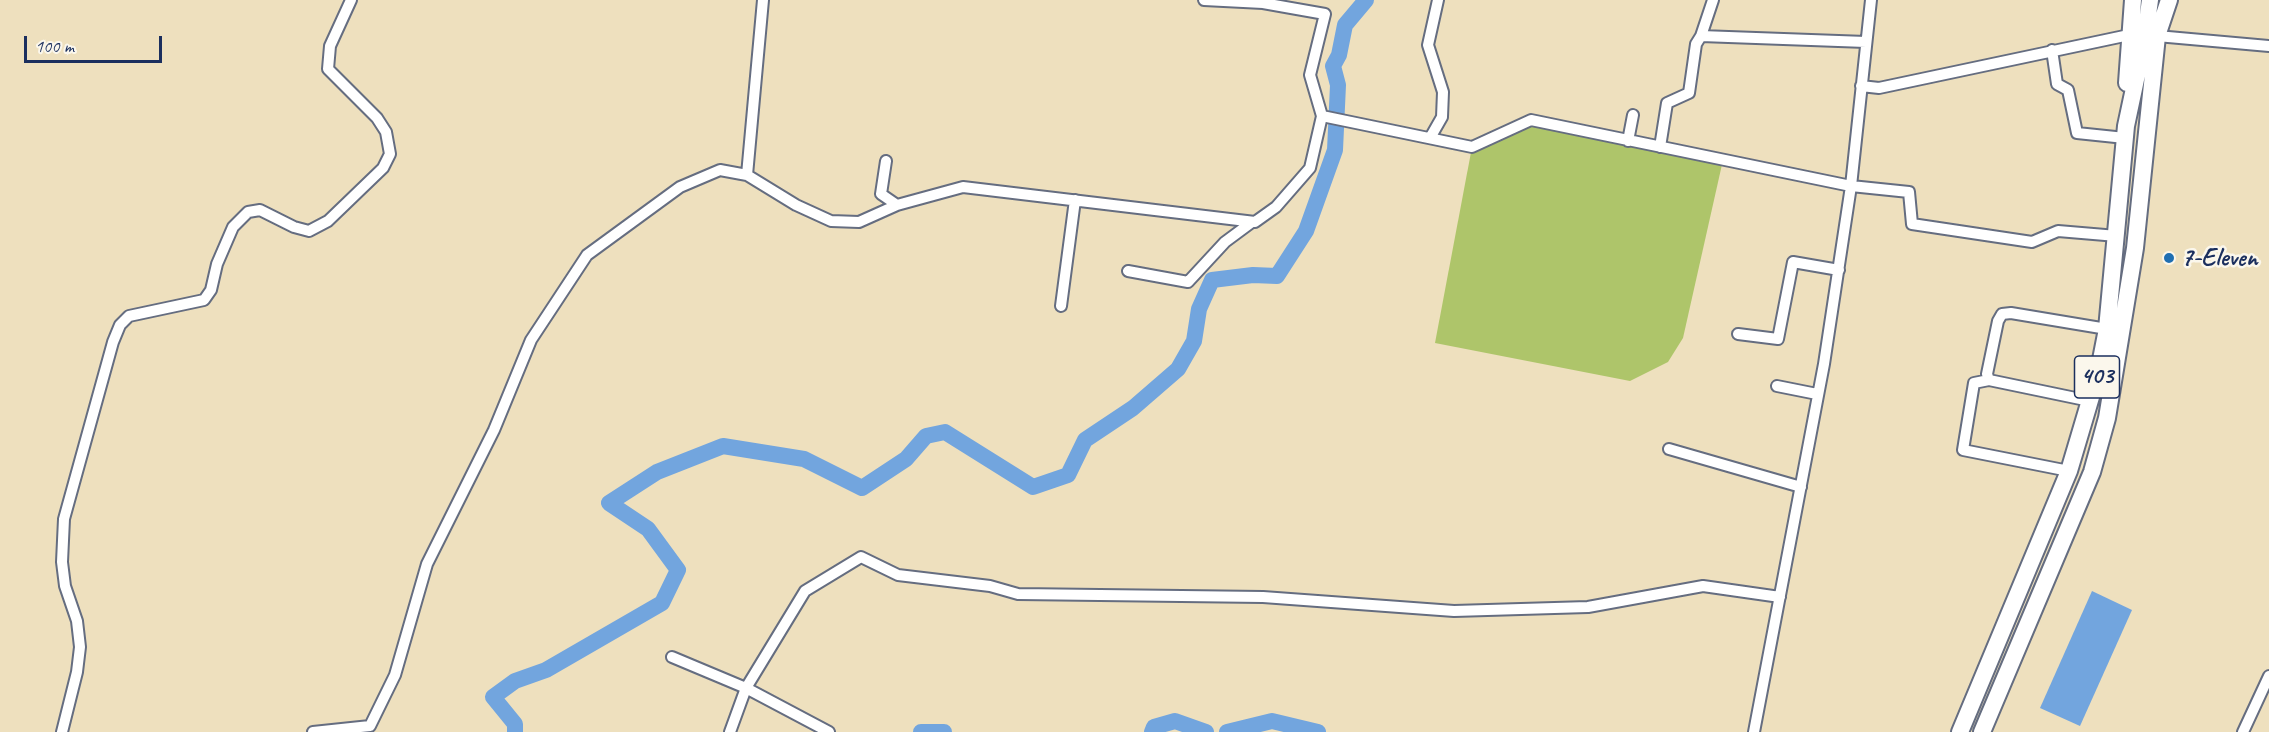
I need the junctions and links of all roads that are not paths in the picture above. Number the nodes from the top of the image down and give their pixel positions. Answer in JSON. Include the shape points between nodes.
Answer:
{"nodes":[{"id":1,"x":351,"y":0,"type":"edge"},
{"id":2,"x":764,"y":0,"type":"edge"},
{"id":3,"x":1204,"y":0,"type":"edge"},
{"id":4,"x":1438,"y":0,"type":"edge"},
{"id":5,"x":1713,"y":0,"type":"edge"},
{"id":6,"x":1872,"y":0,"type":"edge"},
{"id":7,"x":2133,"y":0,"type":"edge"},
{"id":8,"x":2141,"y":0,"type":"edge"},
{"id":9,"x":2150,"y":0,"type":"edge"},
{"id":10,"x":2169,"y":0,"type":"edge"},
{"id":11,"x":2129,"y":35,"type":"junction"},
{"id":12,"x":1701,"y":36,"type":"junction"},
{"id":13,"x":2157,"y":36,"type":"junction"},
{"id":14,"x":1866,"y":42,"type":"junction"},
{"id":15,"x":2269,"y":46,"type":"edge"},
{"id":16,"x":2052,"y":50,"type":"junction"},
{"id":17,"x":1861,"y":86,"type":"junction"},
{"id":18,"x":1633,"y":115,"type":"dead end"},
{"id":19,"x":1323,"y":116,"type":"junction"},
{"id":20,"x":2125,"y":132,"type":"junction"},
{"id":21,"x":1430,"y":138,"type":"junction"},
{"id":22,"x":1628,"y":141,"type":"junction"},
{"id":23,"x":1660,"y":147,"type":"junction"},
{"id":24,"x":886,"y":160,"type":"dead end"},
{"id":25,"x":747,"y":175,"type":"junction"},
{"id":26,"x":1851,"y":186,"type":"junction"},
{"id":27,"x":1075,"y":200,"type":"junction"},
{"id":28,"x":897,"y":205,"type":"junction"},
{"id":29,"x":1252,"y":222,"type":"junction"},
{"id":30,"x":2117,"y":236,"type":"junction"},
{"id":31,"x":1839,"y":270,"type":"junction"},
{"id":32,"x":1128,"y":271,"type":"dead end"},
{"id":33,"x":1061,"y":306,"type":"dead end"},
{"id":34,"x":2107,"y":329,"type":"junction"},
{"id":35,"x":1738,"y":334,"type":"dead end"},
{"id":36,"x":1989,"y":380,"type":"junction"},
{"id":37,"x":1778,"y":386,"type":"dead end"},
{"id":38,"x":1817,"y":394,"type":"junction"},
{"id":39,"x":2090,"y":401,"type":"junction"},
{"id":40,"x":1669,"y":449,"type":"dead end"},
{"id":41,"x":2069,"y":471,"type":"junction"},
{"id":42,"x":1801,"y":487,"type":"junction"},
{"id":43,"x":1780,"y":597,"type":"junction"},
{"id":44,"x":672,"y":657,"type":"dead end"},
{"id":45,"x":2269,"y":676,"type":"edge"},
{"id":46,"x":746,"y":688,"type":"junction"},
{"id":47,"x":62,"y":732,"type":"edge"},
{"id":48,"x":313,"y":732,"type":"edge"},
{"id":49,"x":730,"y":732,"type":"edge"},
{"id":50,"x":829,"y":732,"type":"edge"},
{"id":51,"x":1754,"y":732,"type":"edge"},
{"id":52,"x":1960,"y":732,"type":"edge"},
{"id":53,"x":1983,"y":732,"type":"edge"},
{"id":54,"x":2243,"y":732,"type":"edge"}],
"edges":[{"from":1,"to":47,"type":"street","via":[[330,46],[328,69],[386,132],[390,146],[383,168],[328,221],[309,231],[294,228],[260,210],[248,212],[233,227],[204,300],[129,316],[113,342],[64,519],[62,562],[80,647]]},
{"from":2,"to":25,"type":"street"},
{"from":3,"to":19,"type":"street","via":[[1263,3],[1325,15],[1310,75]]},
{"from":4,"to":21,"type":"street","via":[[1428,45],[1443,92],[1442,117]]},
{"from":5,"to":12,"type":"street"},
{"from":6,"to":14,"type":"street"},
{"from":7,"to":11,"type":"highway"},
{"from":8,"to":20,"type":"highway"},
{"from":9,"to":20,"type":"highway","number":"403"},
{"from":10,"to":13,"type":"highway","number":"403"},
{"from":11,"to":16,"type":"street"},
{"from":11,"to":20,"type":"highway"},
{"from":12,"to":14,"type":"street"},
{"from":12,"to":23,"type":"street","via":[[1696,44],[1689,93],[1667,103]]},
{"from":13,"to":15,"type":"street"},
{"from":13,"to":53,"type":"highway","number":"403","via":[[2135,248],[2107,418],[2092,472]]},
{"from":14,"to":17,"type":"street"},
{"from":16,"to":17,"type":"street","via":[[1879,88]]},
{"from":16,"to":20,"type":"street","via":[[2057,84],[2068,90],[2077,133]]},
{"from":17,"to":26,"type":"street"},
{"from":18,"to":22,"type":"street"},
{"from":19,"to":21,"type":"street"},
{"from":19,"to":29,"type":"street","via":[[1310,168],[1276,207]]},
{"from":20,"to":30,"type":"highway","number":"403"},
{"from":21,"to":22,"type":"street","via":[[1472,147],[1531,120]]},
{"from":22,"to":23,"type":"street"},
{"from":23,"to":26,"type":"street"},
{"from":24,"to":28,"type":"street","via":[[881,194]]},
{"from":25,"to":28,"type":"street","via":[[831,221],[859,222]]},
{"from":25,"to":48,"type":"street","via":[[720,170],[680,187],[586,255],[531,340],[494,430],[427,564],[395,675],[370,726]]},
{"from":26,"to":30,"type":"street","via":[[1909,192],[1912,224],[2032,242],[2058,231]]},
{"from":26,"to":31,"type":"street"},
{"from":27,"to":28,"type":"street","via":[[963,187]]},
{"from":27,"to":29,"type":"street"},
{"from":27,"to":33,"type":"street"},
{"from":29,"to":32,"type":"street","via":[[1225,242],[1188,282]]},
{"from":30,"to":34,"type":"highway","number":"403"},
{"from":31,"to":35,"type":"street","via":[[1793,262],[1778,339]]},
{"from":31,"to":38,"type":"street"},
{"from":34,"to":36,"type":"street","via":[[2002,314],[1987,374]]},
{"from":34,"to":39,"type":"highway","number":"403"},
{"from":36,"to":39,"type":"street"},
{"from":36,"to":41,"type":"street","via":[[1974,383],[1963,450]]},
{"from":37,"to":38,"type":"street"},
{"from":38,"to":42,"type":"street"},
{"from":39,"to":41,"type":"highway","number":"403"},
{"from":40,"to":42,"type":"street"},
{"from":41,"to":52,"type":"highway","number":"403"},
{"from":42,"to":43,"type":"street"},
{"from":43,"to":46,"type":"street","via":[[1703,586],[1588,607],[1454,611],[1263,597],[1018,594],[990,586],[898,574],[861,556],[805,591]]},
{"from":43,"to":51,"type":"street"},
{"from":44,"to":46,"type":"street"},
{"from":45,"to":54,"type":"street"},
{"from":46,"to":49,"type":"street"},
{"from":46,"to":50,"type":"street"}]}
